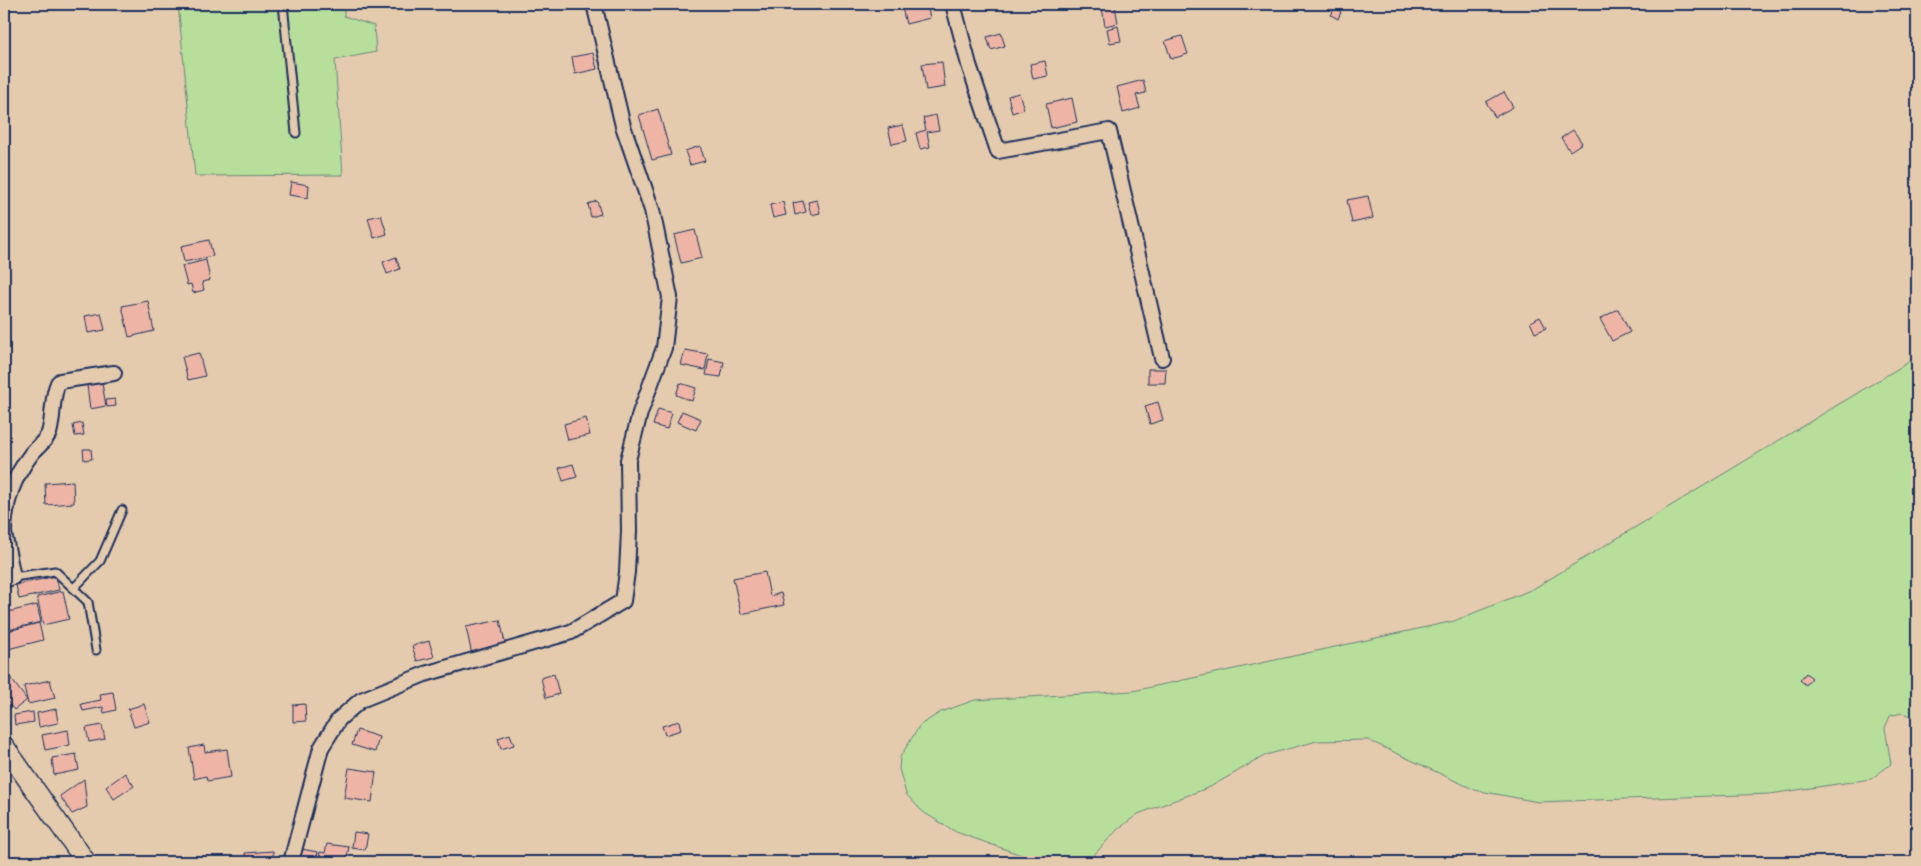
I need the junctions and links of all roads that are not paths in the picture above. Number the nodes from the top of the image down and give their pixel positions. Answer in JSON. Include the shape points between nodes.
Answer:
{"nodes":[{"id":1,"x":283,"y":4,"type":"edge"},
{"id":2,"x":594,"y":4,"type":"edge"},
{"id":3,"x":954,"y":4,"type":"edge"},
{"id":4,"x":296,"y":133,"type":"dead end"},
{"id":5,"x":1162,"y":358,"type":"dead end"},
{"id":6,"x":114,"y":373,"type":"dead end"},
{"id":7,"x":122,"y":510,"type":"dead end"},
{"id":8,"x":4,"y":533,"type":"edge"},
{"id":9,"x":8,"y":579,"type":"edge"},
{"id":10,"x":74,"y":588,"type":"junction"},
{"id":11,"x":96,"y":650,"type":"dead end"},
{"id":12,"x":4,"y":746,"type":"edge"},
{"id":13,"x":86,"y":862,"type":"edge"},
{"id":14,"x":291,"y":862,"type":"edge"}],
"edges":[{"from":1,"to":4,"type":"lane"},
{"from":2,"to":14,"type":"street","via":[[623,126],[652,210],[670,296],[664,348],[640,413],[628,460],[629,531],[623,601],[571,632],[425,674],[362,700],[339,719],[321,748]]},
{"from":3,"to":5,"type":"street","via":[[969,65],[998,151],[1110,131]]},
{"from":6,"to":8,"type":"street","via":[[58,383],[49,432],[17,474],[5,510]]},
{"from":7,"to":10,"type":"lane","via":[[100,561]]},
{"from":8,"to":9,"type":"street"},
{"from":9,"to":10,"type":"lane","via":[[55,572]]},
{"from":10,"to":11,"type":"lane","via":[[88,602]]},
{"from":12,"to":13,"type":"main road"}]}
